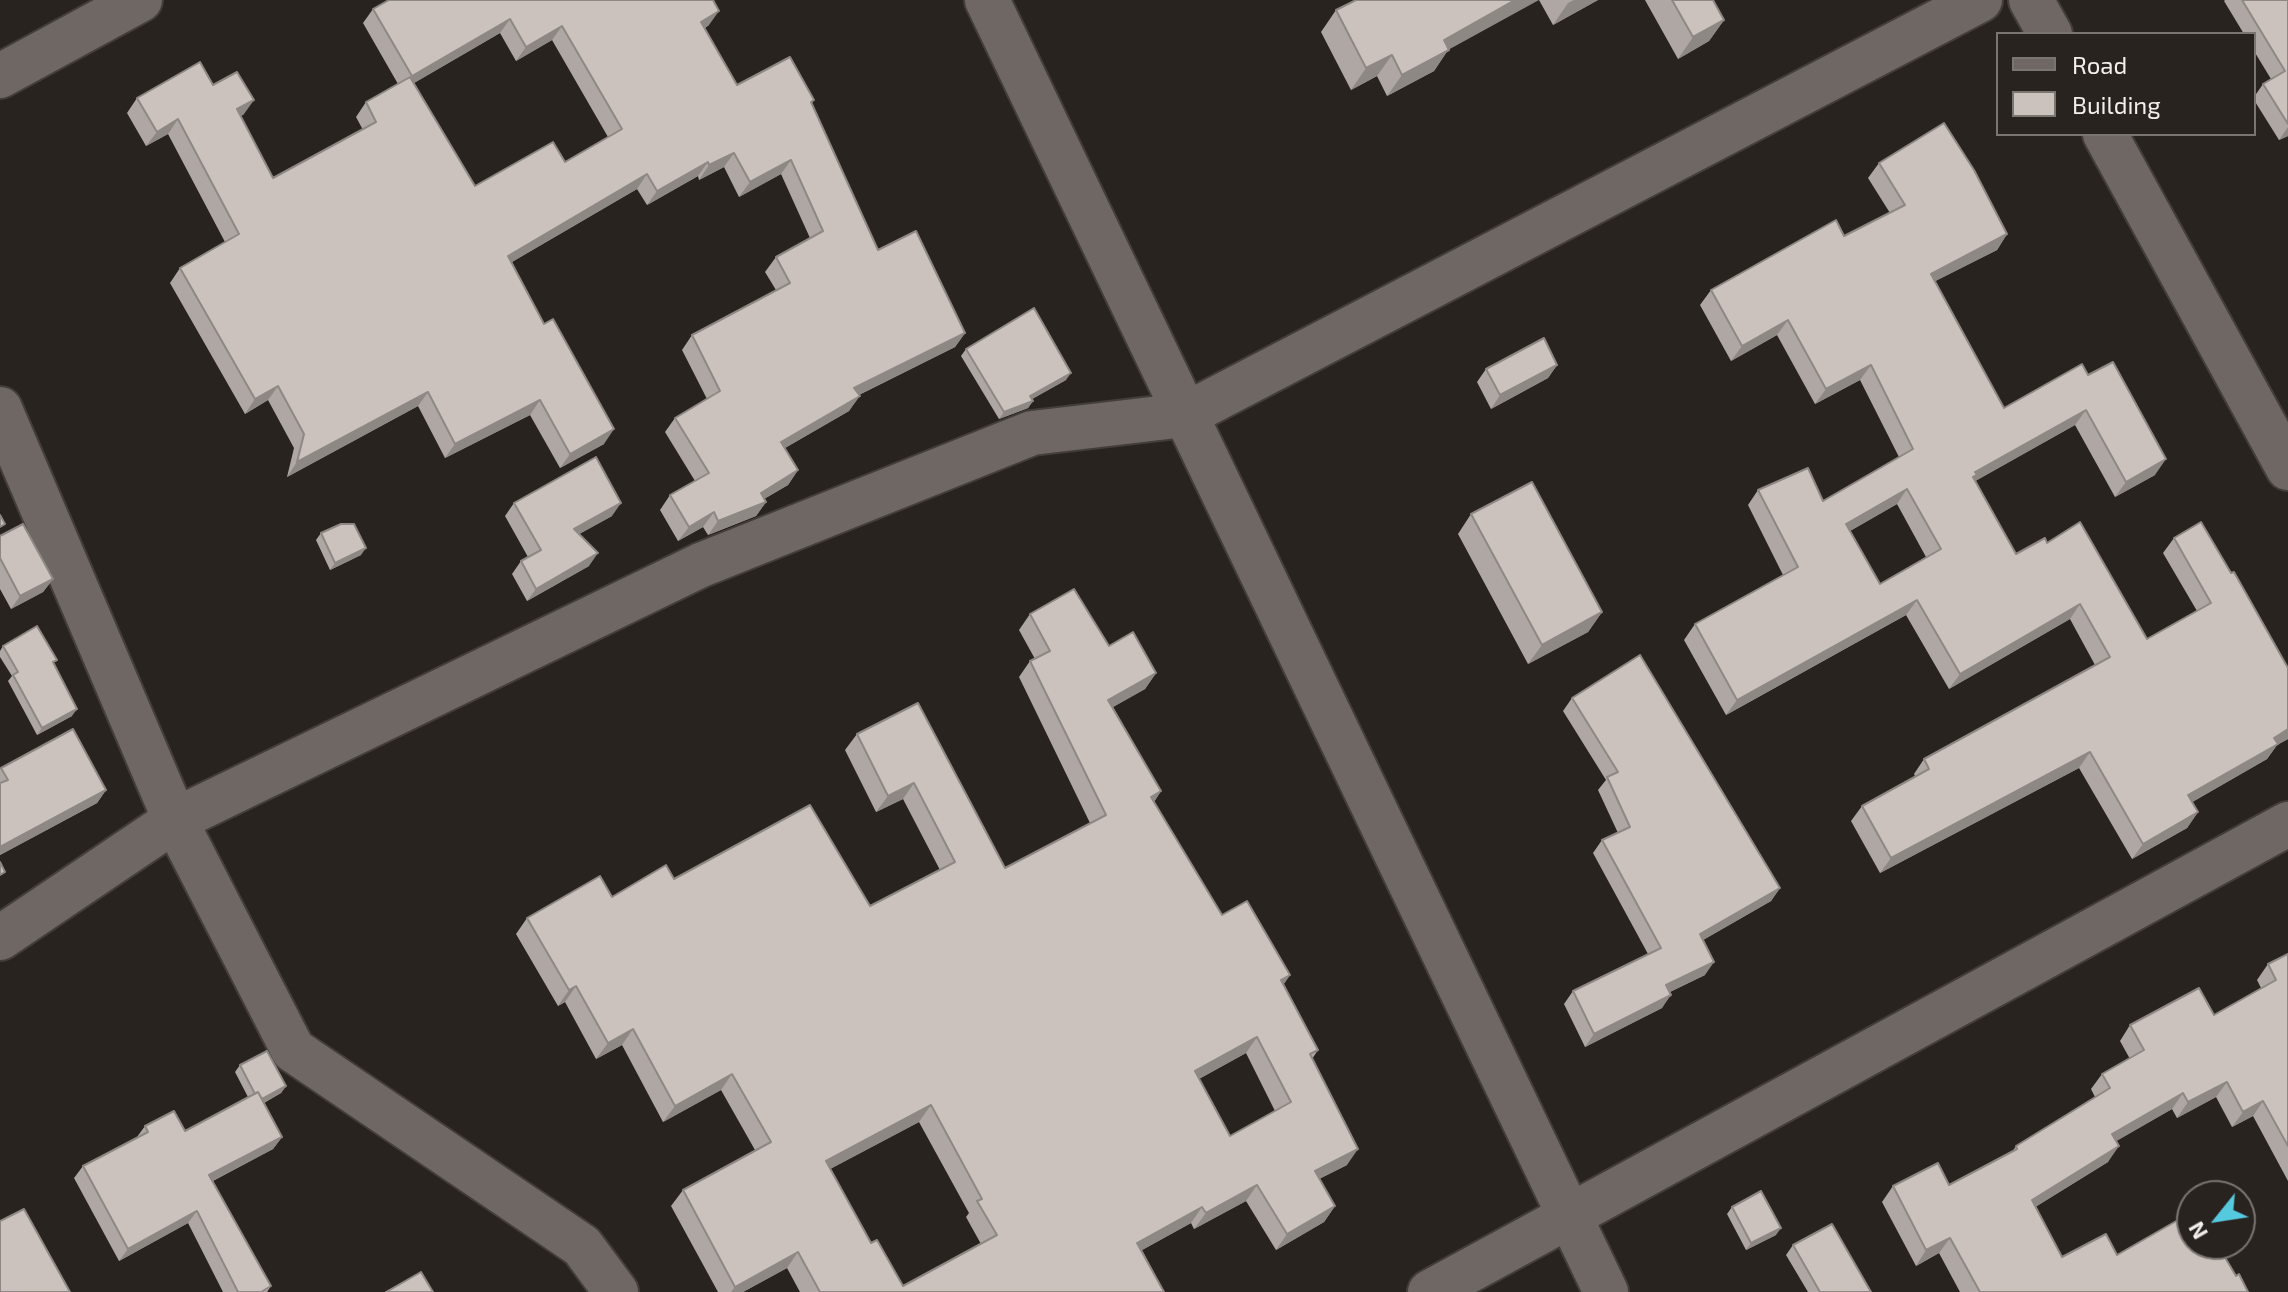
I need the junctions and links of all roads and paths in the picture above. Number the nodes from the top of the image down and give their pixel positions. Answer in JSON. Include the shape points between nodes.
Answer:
{"nodes":[{"id":1,"x":140,"y":0,"type":"edge"},
{"id":2,"x":987,"y":0,"type":"edge"},
{"id":3,"x":1980,"y":0,"type":"edge"},
{"id":4,"x":2031,"y":0,"type":"edge"},
{"id":5,"x":2049,"y":32,"type":"edge"},
{"id":6,"x":0,"y":76,"type":"edge"},
{"id":7,"x":2106,"y":136,"type":"edge"},
{"id":8,"x":0,"y":409,"type":"edge"},
{"id":9,"x":1185,"y":415,"type":"junction"},
{"id":10,"x":2288,"y":468,"type":"edge"},
{"id":11,"x":175,"y":820,"type":"junction"},
{"id":12,"x":2288,"y":824,"type":"edge"},
{"id":13,"x":0,"y":938,"type":"edge"},
{"id":14,"x":1571,"y":1217,"type":"junction"},
{"id":15,"x":616,"y":1292,"type":"edge"},
{"id":16,"x":1430,"y":1292,"type":"edge"},
{"id":17,"x":1606,"y":1292,"type":"edge"}],
"edges":[{"from":1,"to":6,"type":"street"},
{"from":2,"to":9,"type":"street"},
{"from":3,"to":9,"type":"street"},
{"from":4,"to":5,"type":"street"},
{"from":7,"to":10,"type":"street"},
{"from":8,"to":11,"type":"street"},
{"from":9,"to":11,"type":"street","via":[[1032,433],[701,565]]},
{"from":9,"to":14,"type":"street"},
{"from":11,"to":13,"type":"street"},
{"from":11,"to":15,"type":"street","via":[[293,1050],[582,1246]]},
{"from":12,"to":14,"type":"street"},
{"from":14,"to":16,"type":"street"},
{"from":14,"to":17,"type":"street"}]}
